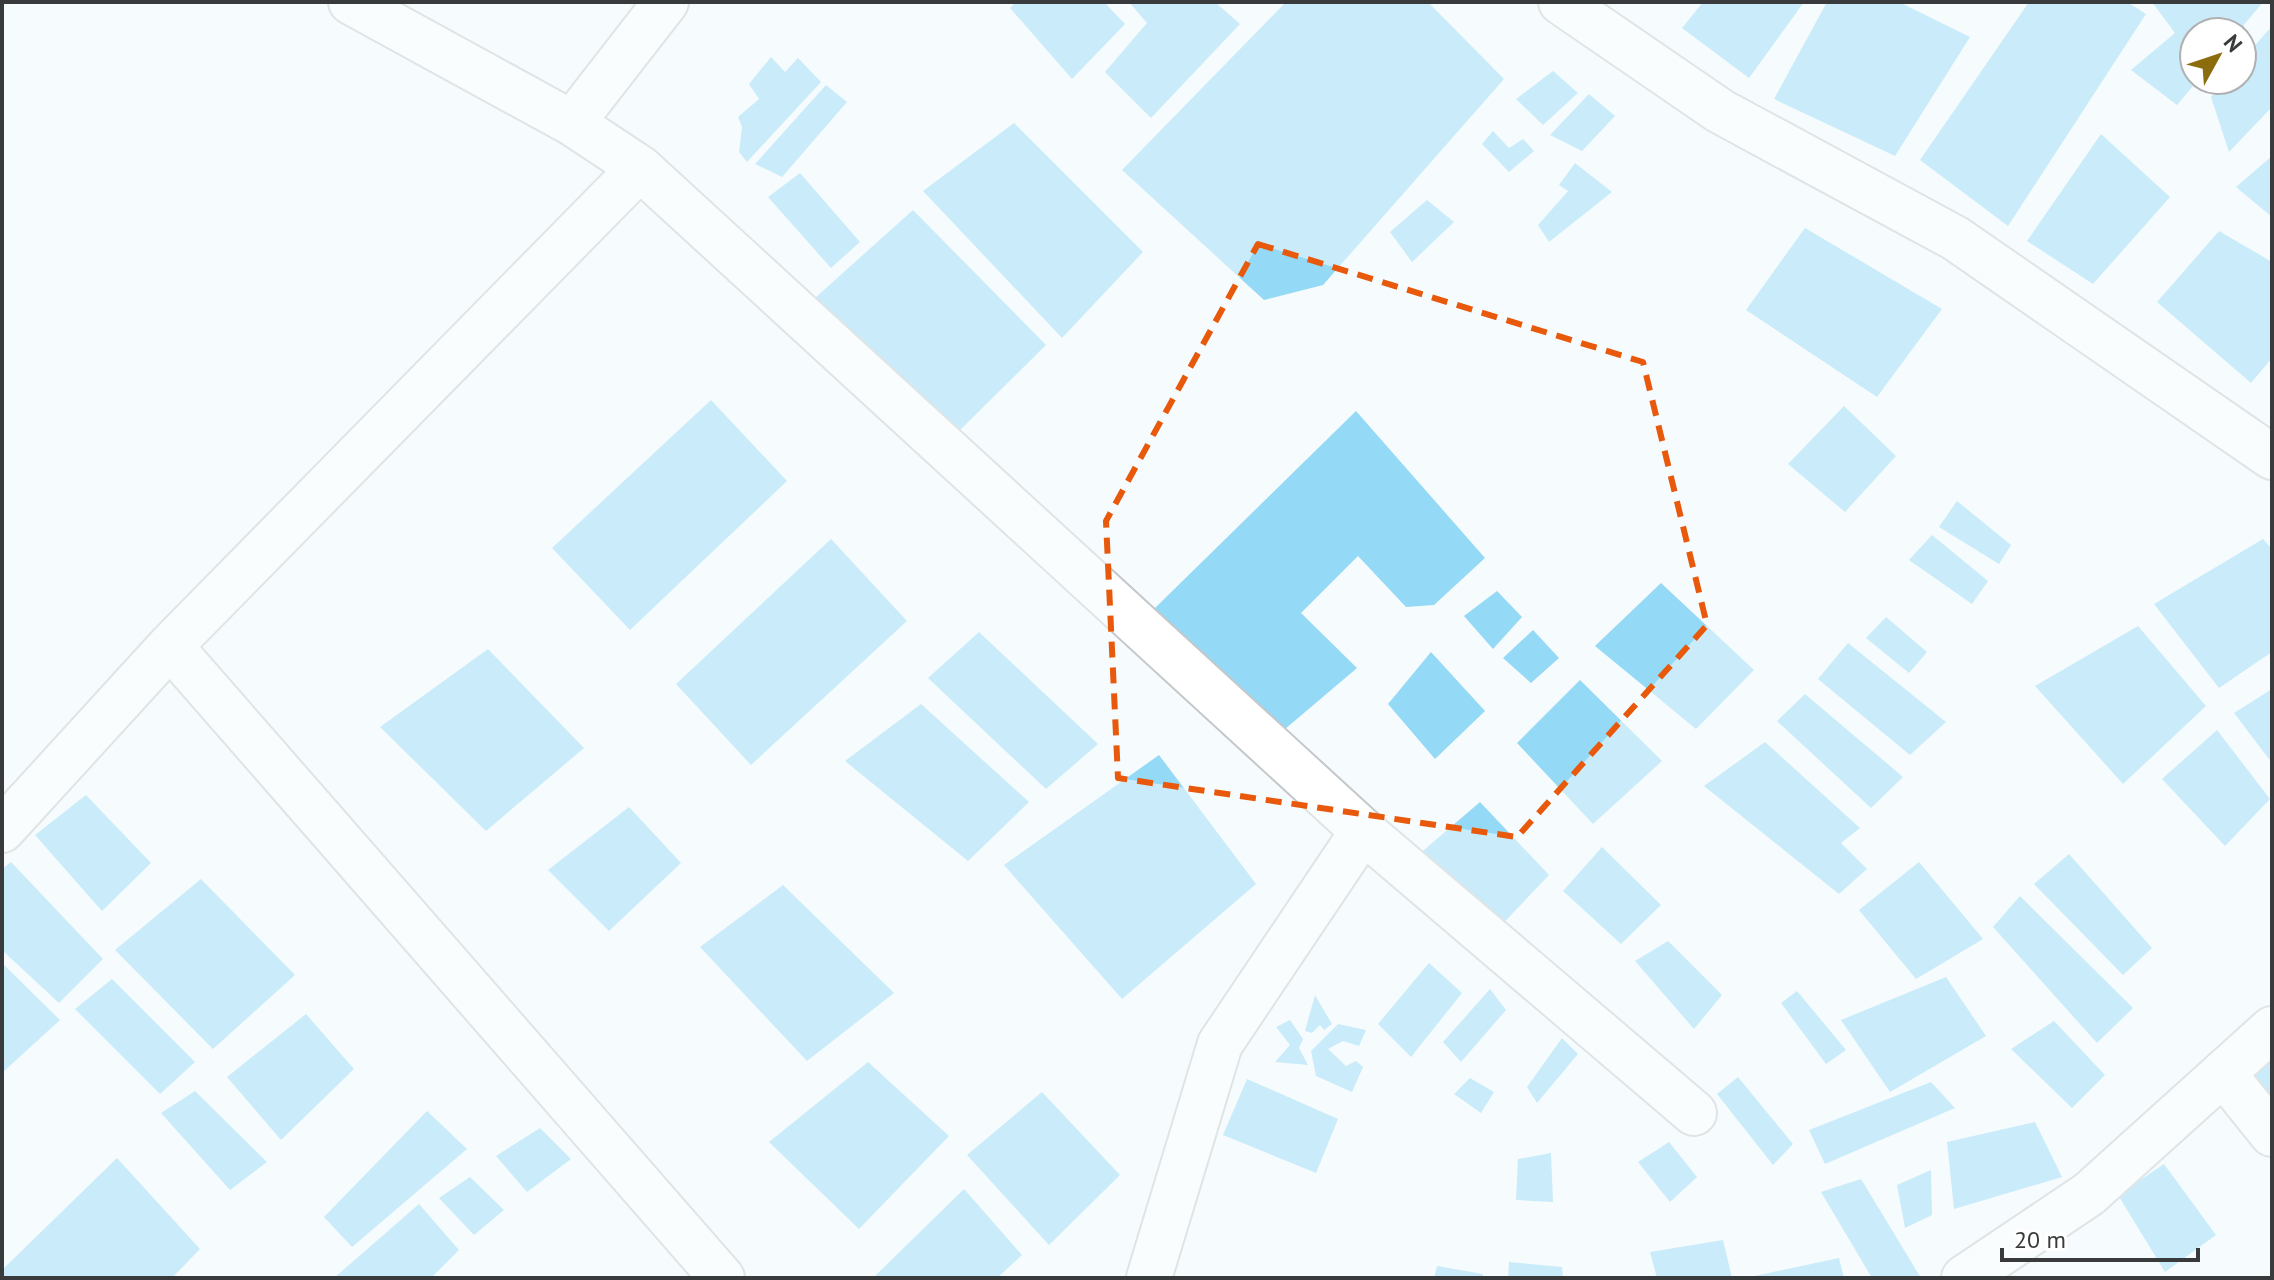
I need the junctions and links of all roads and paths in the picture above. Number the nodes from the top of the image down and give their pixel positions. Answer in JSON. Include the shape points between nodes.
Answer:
{"nodes":[{"id":1,"x":351,"y":2,"type":"edge"},
{"id":2,"x":666,"y":2,"type":"edge"},
{"id":3,"x":1561,"y":2,"type":"edge"},
{"id":4,"x":572,"y":123,"type":"junction"},
{"id":5,"x":640,"y":168,"type":"junction"},
{"id":6,"x":2272,"y":457,"type":"edge"},
{"id":7,"x":170,"y":646,"type":"junction"},
{"id":8,"x":2,"y":830,"type":"edge"},
{"id":9,"x":1363,"y":831,"type":"junction"},
{"id":10,"x":2272,"y":1029,"type":"edge"},
{"id":11,"x":2223,"y":1073,"type":"junction"},
{"id":12,"x":1694,"y":1113,"type":"dead end"},
{"id":13,"x":2272,"y":1134,"type":"edge"},
{"id":14,"x":722,"y":1278,"type":"edge"},
{"id":15,"x":1149,"y":1278,"type":"edge"},
{"id":16,"x":1964,"y":1278,"type":"edge"}],
"edges":[{"from":1,"to":4,"type":"street"},
{"from":2,"to":4,"type":"street"},
{"from":3,"to":6,"type":"street","via":[[1720,111],[1955,238]]},
{"from":4,"to":5,"type":"street"},
{"from":5,"to":7,"type":"street"},
{"from":5,"to":9,"type":"street"},
{"from":7,"to":8,"type":"street"},
{"from":7,"to":14,"type":"street"},
{"from":9,"to":12,"type":"street"},
{"from":9,"to":15,"type":"street","via":[[1220,1044]]},
{"from":10,"to":11,"type":"street"},
{"from":11,"to":13,"type":"street"},
{"from":11,"to":16,"type":"street","via":[[2089,1194]]}]}
